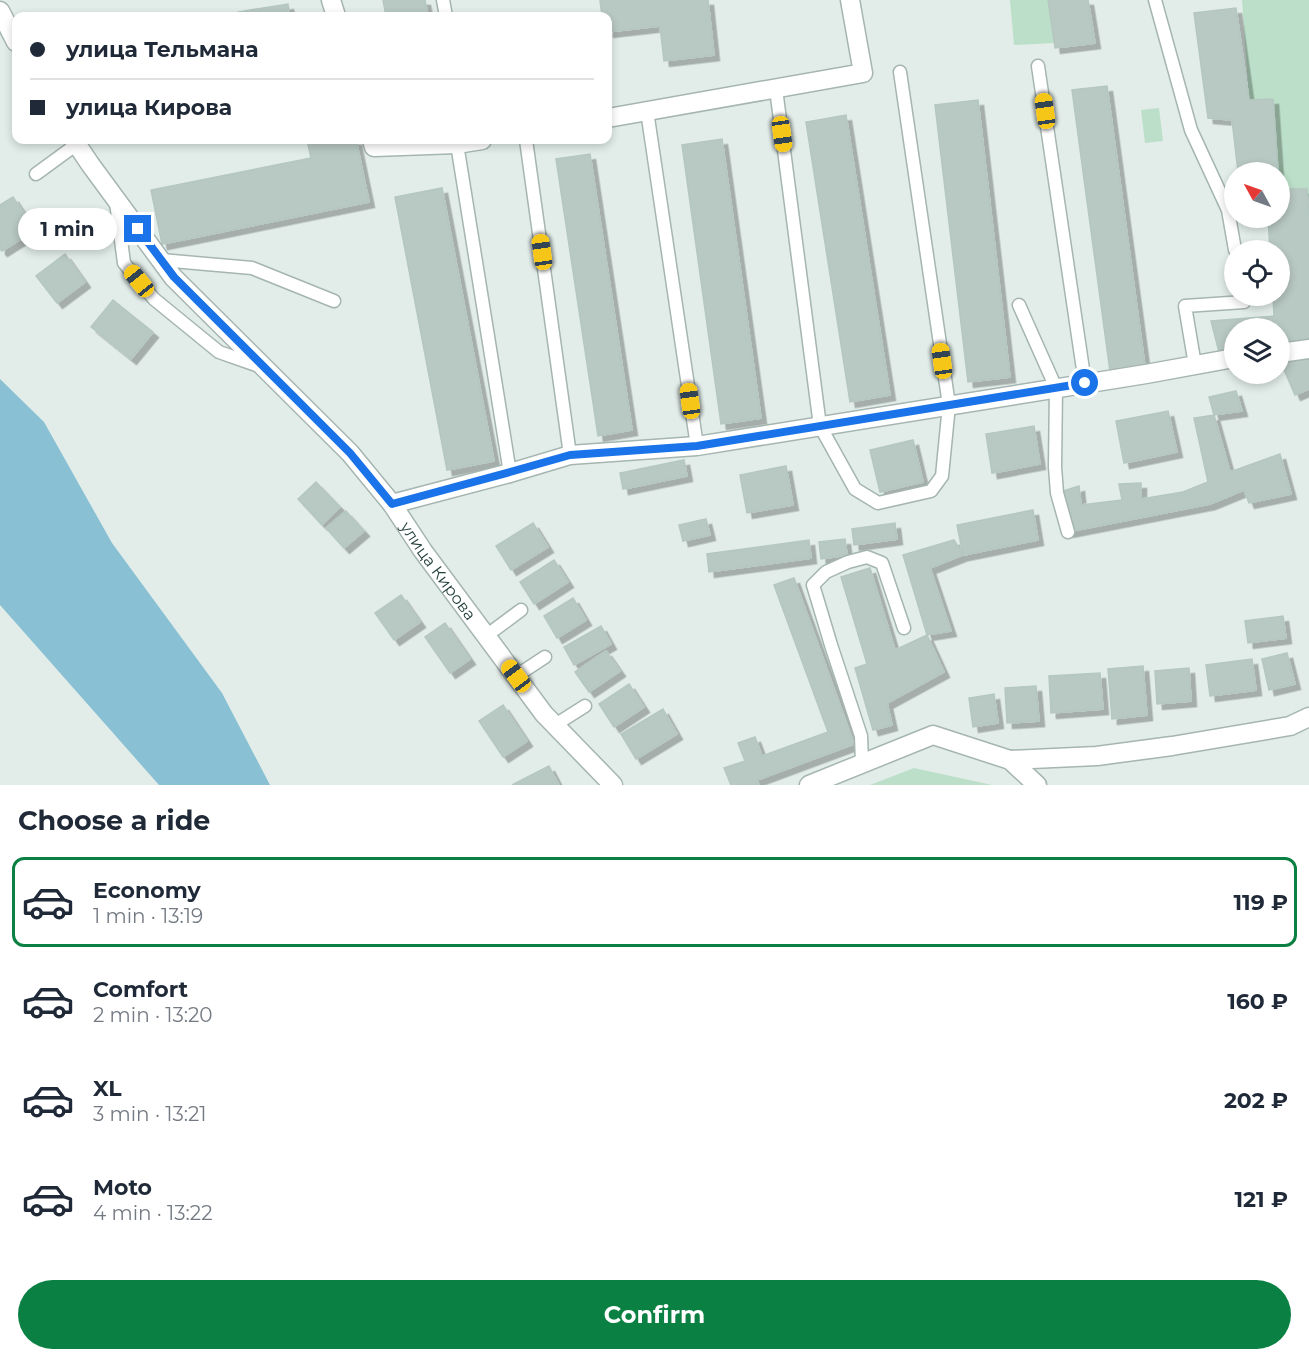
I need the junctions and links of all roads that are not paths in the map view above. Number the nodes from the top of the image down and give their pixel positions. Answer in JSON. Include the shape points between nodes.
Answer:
{"nodes":[{"id":1,"x":850,"y":0,"type":"edge"},
{"id":2,"x":1155,"y":0,"type":"edge"},
{"id":3,"x":0,"y":11,"type":"edge"},
{"id":4,"x":12,"y":34,"type":"edge"},
{"id":5,"x":1038,"y":66,"type":"dead end"},
{"id":6,"x":900,"y":72,"type":"dead end"},
{"id":7,"x":776,"y":89,"type":"junction"},
{"id":8,"x":647,"y":111,"type":"junction"},
{"id":9,"x":612,"y":117,"type":"edge"},
{"id":10,"x":74,"y":144,"type":"edge"},
{"id":11,"x":77,"y":144,"type":"edge"},
{"id":12,"x":373,"y":144,"type":"edge"},
{"id":13,"x":422,"y":144,"type":"edge"},
{"id":14,"x":471,"y":144,"type":"edge"},
{"id":15,"x":527,"y":144,"type":"edge"},
{"id":16,"x":36,"y":174,"type":"dead end"},
{"id":17,"x":115,"y":198,"type":"junction"},
{"id":18,"x":1233,"y":240,"type":"edge"},
{"id":19,"x":161,"y":260,"type":"junction"},
{"id":20,"x":333,"y":301,"type":"dead end"},
{"id":21,"x":1224,"y":303,"type":"edge"},
{"id":22,"x":1019,"y":305,"type":"dead end"},
{"id":23,"x":1309,"y":349,"type":"edge"},
{"id":24,"x":1290,"y":352,"type":"edge"},
{"id":25,"x":1224,"y":360,"type":"edge"},
{"id":26,"x":1195,"y":365,"type":"junction"},
{"id":27,"x":266,"y":369,"type":"junction"},
{"id":28,"x":1085,"y":383,"type":"junction"},
{"id":29,"x":1056,"y":388,"type":"junction"},
{"id":30,"x":949,"y":405,"type":"junction"},
{"id":31,"x":820,"y":426,"type":"junction"},
{"id":32,"x":697,"y":446,"type":"junction"},
{"id":33,"x":570,"y":455,"type":"junction"},
{"id":34,"x":510,"y":472,"type":"junction"},
{"id":35,"x":392,"y":504,"type":"junction"},
{"id":36,"x":1068,"y":532,"type":"dead end"},
{"id":37,"x":521,"y":610,"type":"dead end"},
{"id":38,"x":904,"y":628,"type":"dead end"},
{"id":39,"x":486,"y":636,"type":"junction"},
{"id":40,"x":545,"y":657,"type":"dead end"},
{"id":41,"x":516,"y":676,"type":"junction"},
{"id":42,"x":585,"y":706,"type":"dead end"},
{"id":43,"x":1309,"y":717,"type":"edge"},
{"id":44,"x":555,"y":725,"type":"junction"},
{"id":45,"x":1010,"y":760,"type":"junction"},
{"id":46,"x":862,"y":764,"type":"junction"},
{"id":47,"x":613,"y":785,"type":"edge"},
{"id":48,"x":809,"y":785,"type":"edge"},
{"id":49,"x":1037,"y":785,"type":"edge"}],
"edges":[{"from":1,"to":7,"type":"street","via":[[863,73]]},
{"from":2,"to":18,"type":"lane","via":[[1191,130],[1228,210]]},
{"from":3,"to":4,"type":"street"},
{"from":5,"to":28,"type":"lane"},
{"from":6,"to":30,"type":"lane"},
{"from":7,"to":8,"type":"street"},
{"from":7,"to":31,"type":"lane"},
{"from":8,"to":9,"type":"street"},
{"from":8,"to":32,"type":"lane"},
{"from":10,"to":16,"type":"lane"},
{"from":11,"to":17,"type":"street","name":"улица Кирова"},
{"from":12,"to":13,"type":"street"},
{"from":14,"to":34,"type":"lane"},
{"from":15,"to":33,"type":"lane"},
{"from":17,"to":19,"type":"street","name":"улица Кирова"},
{"from":17,"to":27,"type":"lane","via":[[124,263],[154,299],[219,352]]},
{"from":19,"to":20,"type":"lane","via":[[252,268]]},
{"from":19,"to":27,"type":"street","name":"улица Кирова"},
{"from":21,"to":26,"type":"lane","via":[[1185,306]]},
{"from":22,"to":29,"type":"lane"},
{"from":23,"to":24,"type":"street"},
{"from":25,"to":26,"type":"street"},
{"from":26,"to":28,"type":"street"},
{"from":27,"to":35,"type":"street","name":"улица Кирова","via":[[350,453]]},
{"from":28,"to":29,"type":"street"},
{"from":29,"to":30,"type":"street"},
{"from":29,"to":36,"type":"lane","via":[[1056,484]]},
{"from":30,"to":31,"type":"street"},
{"from":30,"to":31,"type":"lane","via":[[942,476],[931,492],[878,503],[855,489]]},
{"from":31,"to":32,"type":"street"},
{"from":32,"to":33,"type":"street"},
{"from":33,"to":34,"type":"street"},
{"from":34,"to":35,"type":"street"},
{"from":35,"to":39,"type":"street","name":"улица Кирова"},
{"from":37,"to":39,"type":"lane"},
{"from":38,"to":46,"type":"lane","via":[[882,563],[867,557],[848,562],[826,572],[813,585],[861,736]]},
{"from":39,"to":41,"type":"street","name":"улица Кирова"},
{"from":40,"to":41,"type":"lane"},
{"from":41,"to":44,"type":"street","name":"улица Кирова"},
{"from":42,"to":44,"type":"lane"},
{"from":43,"to":45,"type":"street","via":[[1290,726],[1172,746],[1097,756]]},
{"from":44,"to":47,"type":"street","name":"улица Кирова"},
{"from":45,"to":46,"type":"street","via":[[933,735]]},
{"from":45,"to":49,"type":"street"},
{"from":46,"to":48,"type":"street"}]}
